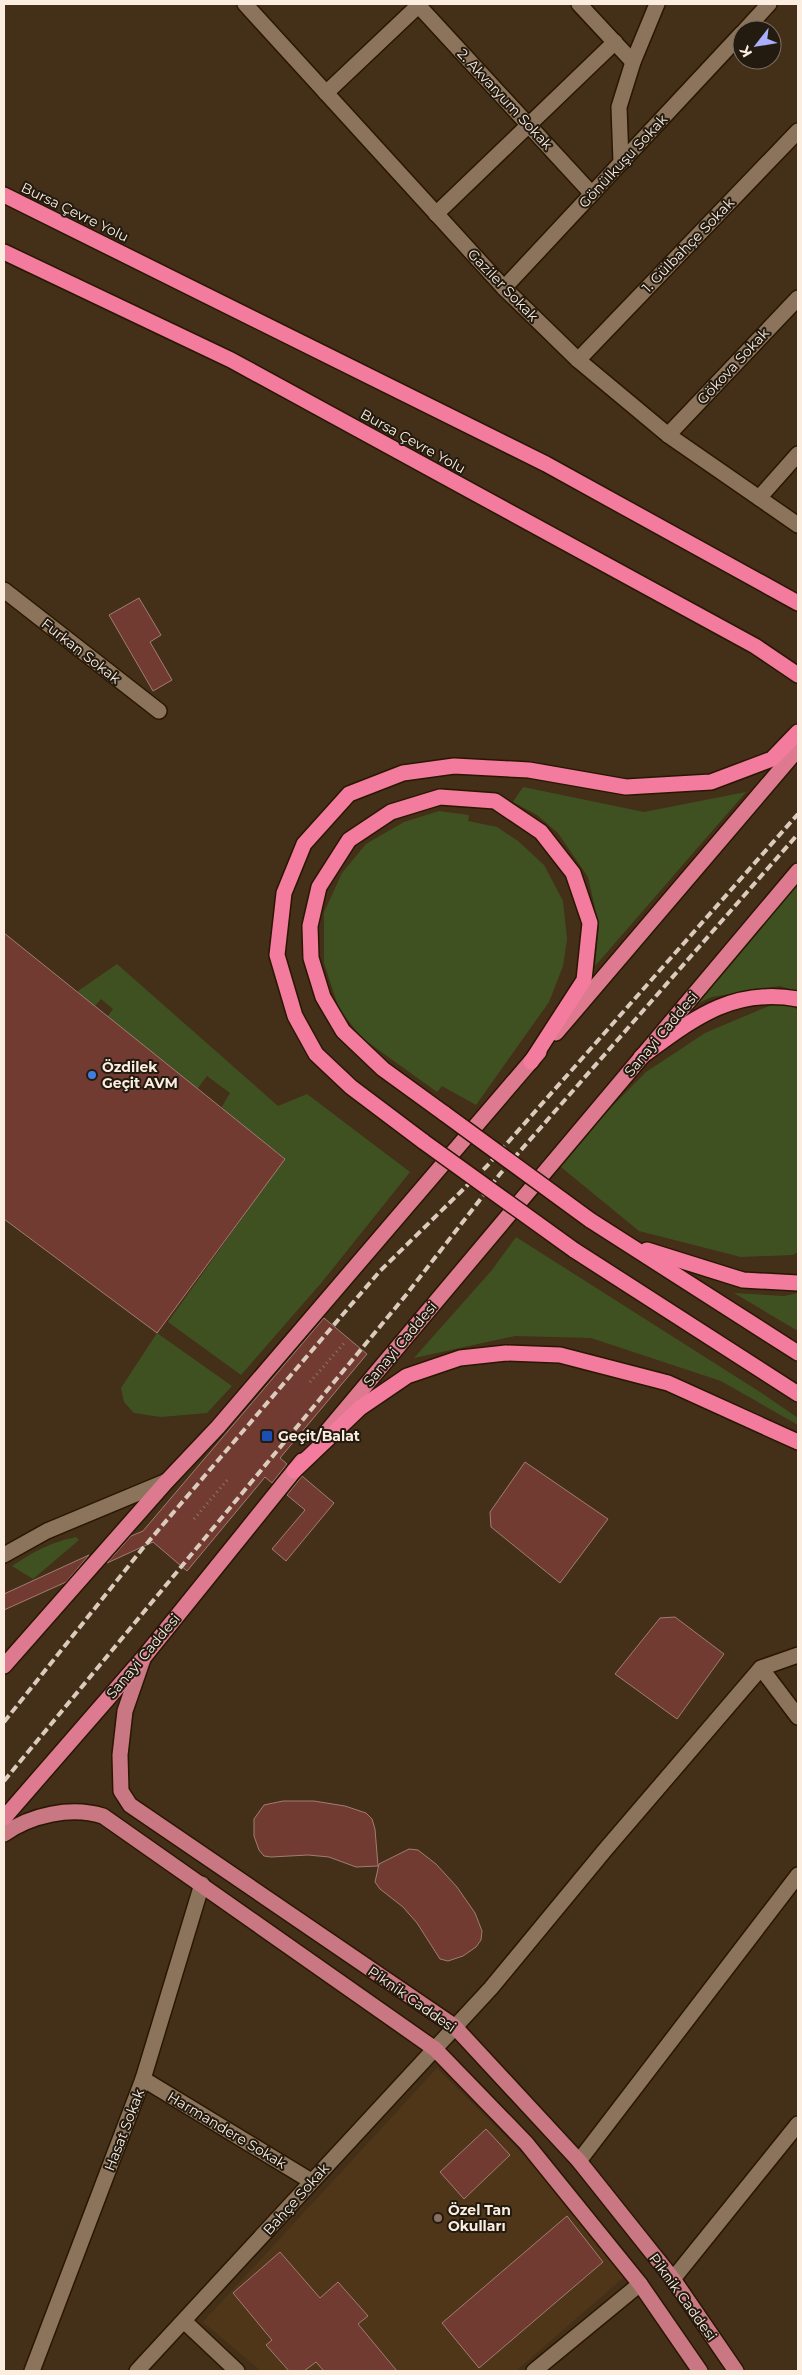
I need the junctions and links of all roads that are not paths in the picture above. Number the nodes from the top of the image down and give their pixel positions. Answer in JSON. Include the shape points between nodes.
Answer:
{"nodes":[{"id":1,"x":245,"y":4,"type":"edge"},
{"id":2,"x":418,"y":4,"type":"edge"},
{"id":3,"x":579,"y":4,"type":"edge"},
{"id":4,"x":657,"y":4,"type":"edge"},
{"id":5,"x":769,"y":4,"type":"edge"},
{"id":6,"x":754,"y":20,"type":"edge"},
{"id":7,"x":615,"y":42,"type":"junction"},
{"id":8,"x":732,"y":44,"type":"edge"},
{"id":9,"x":633,"y":62,"type":"junction"},
{"id":10,"x":326,"y":93,"type":"junction"},
{"id":11,"x":529,"y":125,"type":"junction"},
{"id":12,"x":798,"y":131,"type":"edge"},
{"id":13,"x":621,"y":162,"type":"junction"},
{"id":14,"x":592,"y":194,"type":"junction"},
{"id":15,"x":4,"y":195,"type":"edge"},
{"id":16,"x":436,"y":214,"type":"junction"},
{"id":17,"x":4,"y":252,"type":"edge"},
{"id":18,"x":504,"y":288,"type":"junction"},
{"id":19,"x":798,"y":298,"type":"edge"},
{"id":20,"x":578,"y":360,"type":"junction"},
{"id":21,"x":668,"y":435,"type":"junction"},
{"id":22,"x":798,"y":454,"type":"edge"},
{"id":23,"x":759,"y":498,"type":"junction"},
{"id":24,"x":798,"y":525,"type":"edge"},
{"id":25,"x":4,"y":590,"type":"edge"},
{"id":26,"x":797,"y":602,"type":"edge"},
{"id":27,"x":798,"y":675,"type":"edge"},
{"id":28,"x":159,"y":711,"type":"dead end"},
{"id":29,"x":798,"y":732,"type":"edge"},
{"id":30,"x":798,"y":749,"type":"edge"},
{"id":31,"x":798,"y":871,"type":"edge"},
{"id":32,"x":798,"y":999,"type":"edge"},
{"id":33,"x":641,"y":1056,"type":"junction"},
{"id":34,"x":531,"y":1062,"type":"junction"},
{"id":35,"x":629,"y":1245,"type":"junction"},
{"id":36,"x":798,"y":1283,"type":"edge"},
{"id":37,"x":798,"y":1352,"type":"edge"},
{"id":38,"x":798,"y":1394,"type":"edge"},
{"id":39,"x":798,"y":1442,"type":"edge"},
{"id":40,"x":294,"y":1471,"type":"junction"},
{"id":41,"x":167,"y":1482,"type":"junction"},
{"id":42,"x":4,"y":1555,"type":"edge"},
{"id":43,"x":798,"y":1655,"type":"edge"},
{"id":44,"x":144,"y":1657,"type":"junction"},
{"id":45,"x":4,"y":1666,"type":"edge"},
{"id":46,"x":761,"y":1668,"type":"junction"},
{"id":47,"x":798,"y":1718,"type":"edge"},
{"id":48,"x":4,"y":1818,"type":"edge"},
{"id":49,"x":4,"y":1834,"type":"edge"},
{"id":50,"x":798,"y":1875,"type":"edge"},
{"id":51,"x":202,"y":1884,"type":"junction"},
{"id":52,"x":454,"y":2026,"type":"junction"},
{"id":53,"x":435,"y":2049,"type":"junction"},
{"id":54,"x":143,"y":2080,"type":"junction"},
{"id":55,"x":797,"y":2129,"type":"edge"},
{"id":56,"x":579,"y":2161,"type":"junction"},
{"id":57,"x":311,"y":2181,"type":"junction"},
{"id":58,"x":673,"y":2278,"type":"junction"},
{"id":59,"x":640,"y":2284,"type":"junction"},
{"id":60,"x":184,"y":2321,"type":"junction"},
{"id":61,"x":32,"y":2371,"type":"edge"},
{"id":62,"x":137,"y":2371,"type":"edge"},
{"id":63,"x":237,"y":2371,"type":"edge"},
{"id":64,"x":534,"y":2371,"type":"edge"},
{"id":65,"x":700,"y":2371,"type":"edge"},
{"id":66,"x":736,"y":2371,"type":"edge"}],
"edges":[{"from":1,"to":10,"type":"street","name":"Gaziler Sokak"},
{"from":2,"to":10,"type":"street"},
{"from":2,"to":11,"type":"street","name":"2. Akvaryum Sokak"},
{"from":3,"to":7,"type":"street"},
{"from":4,"to":9,"type":"street"},
{"from":5,"to":6,"type":"street"},
{"from":7,"to":9,"type":"street"},
{"from":7,"to":11,"type":"street"},
{"from":8,"to":13,"type":"street","name":"Gönülkuşu Sokak"},
{"from":9,"to":13,"type":"street","via":[[619,107]]},
{"from":10,"to":16,"type":"street","name":"Gaziler Sokak"},
{"from":11,"to":14,"type":"street","name":"2. Akvaryum Sokak"},
{"from":11,"to":16,"type":"street"},
{"from":12,"to":20,"type":"street","name":"1. Gülbahçe Sokak"},
{"from":13,"to":14,"type":"street","name":"Gönülkuşu Sokak"},
{"from":14,"to":18,"type":"street","name":"Gönülkuşu Sokak"},
{"from":15,"to":26,"type":"highway","name":"Bursa Çevre Yolu","via":[[546,464]]},
{"from":16,"to":18,"type":"street","name":"Gaziler Sokak"},
{"from":17,"to":27,"type":"highway","name":"Bursa Çevre Yolu","via":[[231,360],[755,646]]},
{"from":18,"to":20,"type":"street","name":"Gaziler Sokak"},
{"from":19,"to":21,"type":"street","name":"Gökova Sokak"},
{"from":20,"to":21,"type":"street","name":"Gaziler Sokak"},
{"from":21,"to":23,"type":"street","name":"Gaziler Sokak"},
{"from":22,"to":23,"type":"street"},
{"from":23,"to":24,"type":"street","name":"Gaziler Sokak"},
{"from":25,"to":28,"type":"street","name":"Furkan Sokak"},
{"from":29,"to":38,"type":"highway","bridge":true,"via":[[772,759],[711,782],[626,787],[529,770],[454,766],[403,773],[349,794],[304,844],[284,893],[277,955],[295,1016],[316,1054],[351,1087],[574,1250]]},
{"from":30,"to":34,"type":"highway"},
{"from":31,"to":33,"type":"highway","name":"Sanayi Caddesi"},
{"from":32,"to":33,"type":"highway","via":[[774,995],[736,1001],[699,1015]]},
{"from":33,"to":40,"type":"highway","name":"Sanayi Caddesi"},
{"from":34,"to":35,"type":"highway","bridge":true,"via":[[584,980],[590,923],[573,873],[542,832],[495,800],[440,797],[391,812],[349,840],[319,887],[310,926],[312,958],[323,997],[343,1031],[383,1069]]},
{"from":34,"to":41,"type":"highway","via":[[218,1427]]},
{"from":35,"to":36,"type":"highway","via":[[743,1280]]},
{"from":35,"to":37,"type":"highway"},
{"from":39,"to":40,"type":"highway","via":[[668,1383],[560,1354],[506,1354],[460,1358],[407,1376],[360,1408]]},
{"from":40,"to":44,"type":"highway","name":"Sanayi Caddesi"},
{"from":41,"to":42,"type":"street","via":[[47,1530]]},
{"from":41,"to":45,"type":"highway"},
{"from":43,"to":46,"type":"street"},
{"from":44,"to":48,"type":"highway","name":"Sanayi Caddesi"},
{"from":44,"to":52,"type":"main road","name":"Piknik Caddesi","via":[[124,1711],[121,1791],[130,1805]]},
{"from":46,"to":47,"type":"street"},
{"from":46,"to":52,"type":"street","name":"Bahçe Sokak","via":[[491,1988]]},
{"from":49,"to":51,"type":"main road","name":"Piknik Caddesi","via":[[17,1825],[60,1813],[86,1811],[103,1816]]},
{"from":50,"to":56,"type":"street"},
{"from":51,"to":53,"type":"main road","name":"Piknik Caddesi"},
{"from":51,"to":54,"type":"street","name":"Hasat Sokak"},
{"from":52,"to":53,"type":"street","name":"Bahçe Sokak"},
{"from":52,"to":56,"type":"main road","name":"Piknik Caddesi"},
{"from":53,"to":57,"type":"street","name":"Bahçe Sokak"},
{"from":53,"to":59,"type":"main road","name":"Piknik Caddesi","via":[[526,2143]]},
{"from":54,"to":57,"type":"street","name":"Harmandere Sokak"},
{"from":54,"to":61,"type":"street","name":"Hasat Sokak"},
{"from":55,"to":58,"type":"street"},
{"from":56,"to":58,"type":"main road","name":"Piknik Caddesi"},
{"from":57,"to":60,"type":"street","name":"Bahçe Sokak"},
{"from":58,"to":66,"type":"main road","name":"Piknik Caddesi"},
{"from":59,"to":64,"type":"street"},
{"from":59,"to":65,"type":"main road","name":"Piknik Caddesi"},
{"from":60,"to":62,"type":"street","name":"Bahçe Sokak"},
{"from":60,"to":63,"type":"street"}]}
